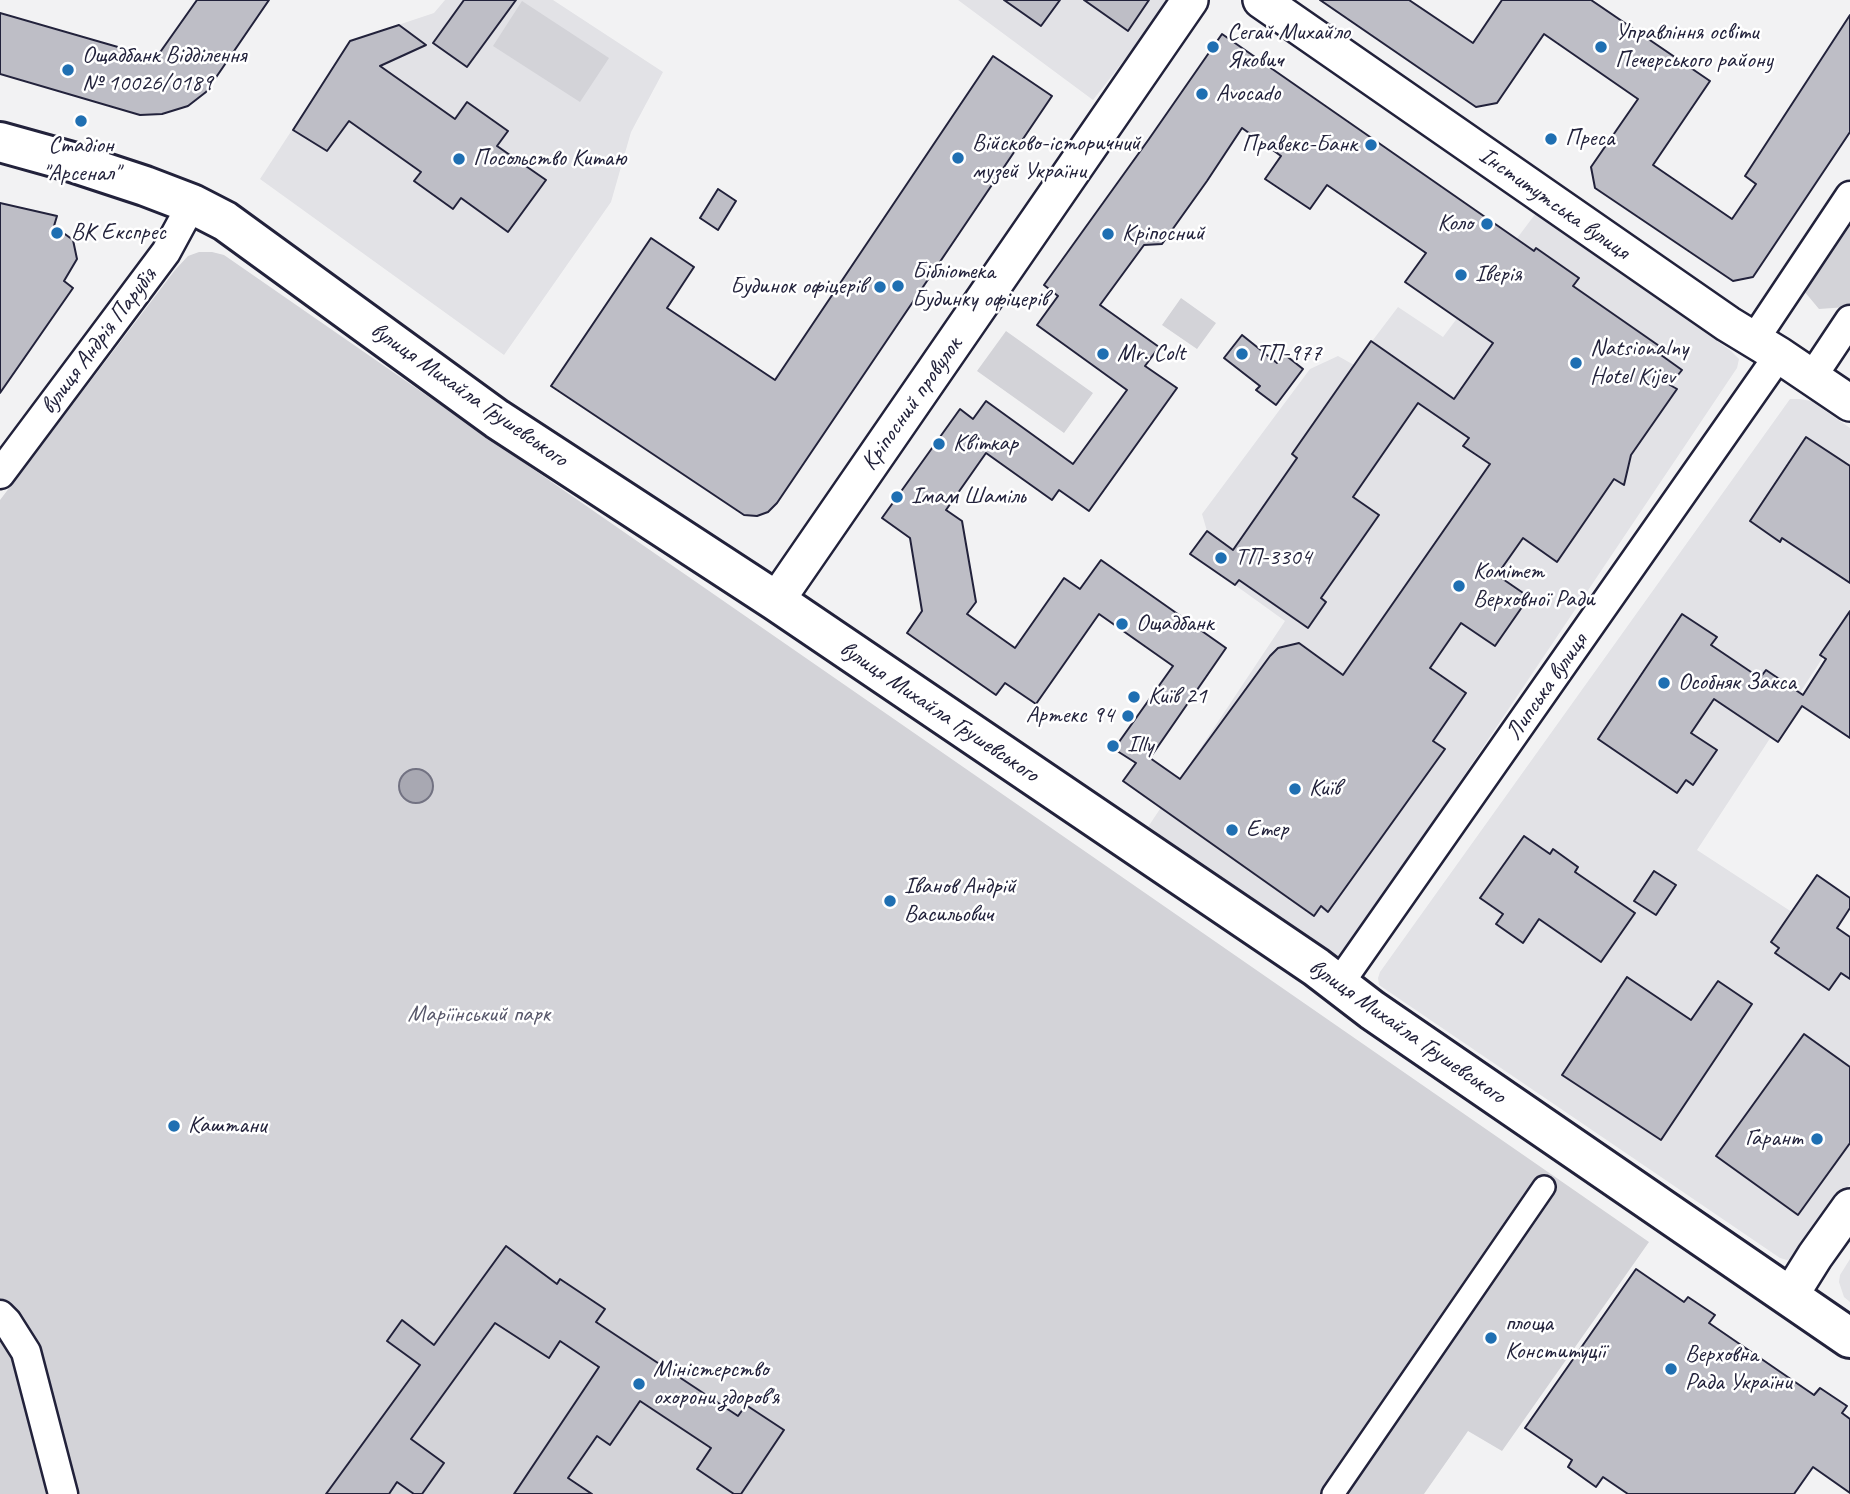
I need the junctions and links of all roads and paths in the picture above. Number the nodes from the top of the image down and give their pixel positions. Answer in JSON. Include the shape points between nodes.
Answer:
{"nodes":[{"id":1,"x":1190,"y":0,"type":"edge"},
{"id":2,"x":1261,"y":0,"type":"edge"},
{"id":3,"x":0,"y":142,"type":"edge"},
{"id":4,"x":1850,"y":196,"type":"edge"},
{"id":5,"x":191,"y":204,"type":"junction"},
{"id":6,"x":1850,"y":320,"type":"edge"},
{"id":7,"x":1767,"y":348,"type":"junction"},
{"id":8,"x":1812,"y":377,"type":"junction"},
{"id":9,"x":1850,"y":403,"type":"edge"},
{"id":10,"x":0,"y":474,"type":"edge"},
{"id":11,"x":776,"y":601,"type":"junction"},
{"id":12,"x":1338,"y":985,"type":"junction"},
{"id":13,"x":1544,"y":1187,"type":"dead end"},
{"id":14,"x":1850,"y":1207,"type":"edge"},
{"id":15,"x":1790,"y":1296,"type":"junction"},
{"id":16,"x":0,"y":1315,"type":"edge"},
{"id":17,"x":1850,"y":1338,"type":"edge"},
{"id":18,"x":63,"y":1494,"type":"edge"},
{"id":19,"x":1333,"y":1494,"type":"edge"}],
"edges":[{"from":1,"to":11,"type":"street","name":"Кріпосний провулок"},
{"from":2,"to":7,"type":"street","name":"Інститутська вулиця"},
{"from":3,"to":5,"type":"main road","name":"вулиця Михайла Грушевського"},
{"from":4,"to":7,"type":"street","name":"Липська вулиця"},
{"from":5,"to":10,"type":"street","name":"вулиця Андрія Парубія","via":[[166,252]]},
{"from":5,"to":11,"type":"main road","name":"вулиця Михайла Грушевського","via":[[225,221],[497,419]]},
{"from":6,"to":8,"type":"street"},
{"from":7,"to":8,"type":"street","name":"Інститутська вулиця"},
{"from":7,"to":12,"type":"street","name":"Липська вулиця"},
{"from":8,"to":9,"type":"street","name":"Інститутська вулиця"},
{"from":11,"to":12,"type":"main road","name":"вулиця Михайла Грушевського"},
{"from":12,"to":15,"type":"main road","name":"вулиця Михайла Грушевського"},
{"from":13,"to":19,"type":"street"},
{"from":14,"to":15,"type":"street"},
{"from":15,"to":17,"type":"main road","name":"вулиця Михайла Грушевського"},
{"from":16,"to":18,"type":"street","via":[[26,1352]]}]}
